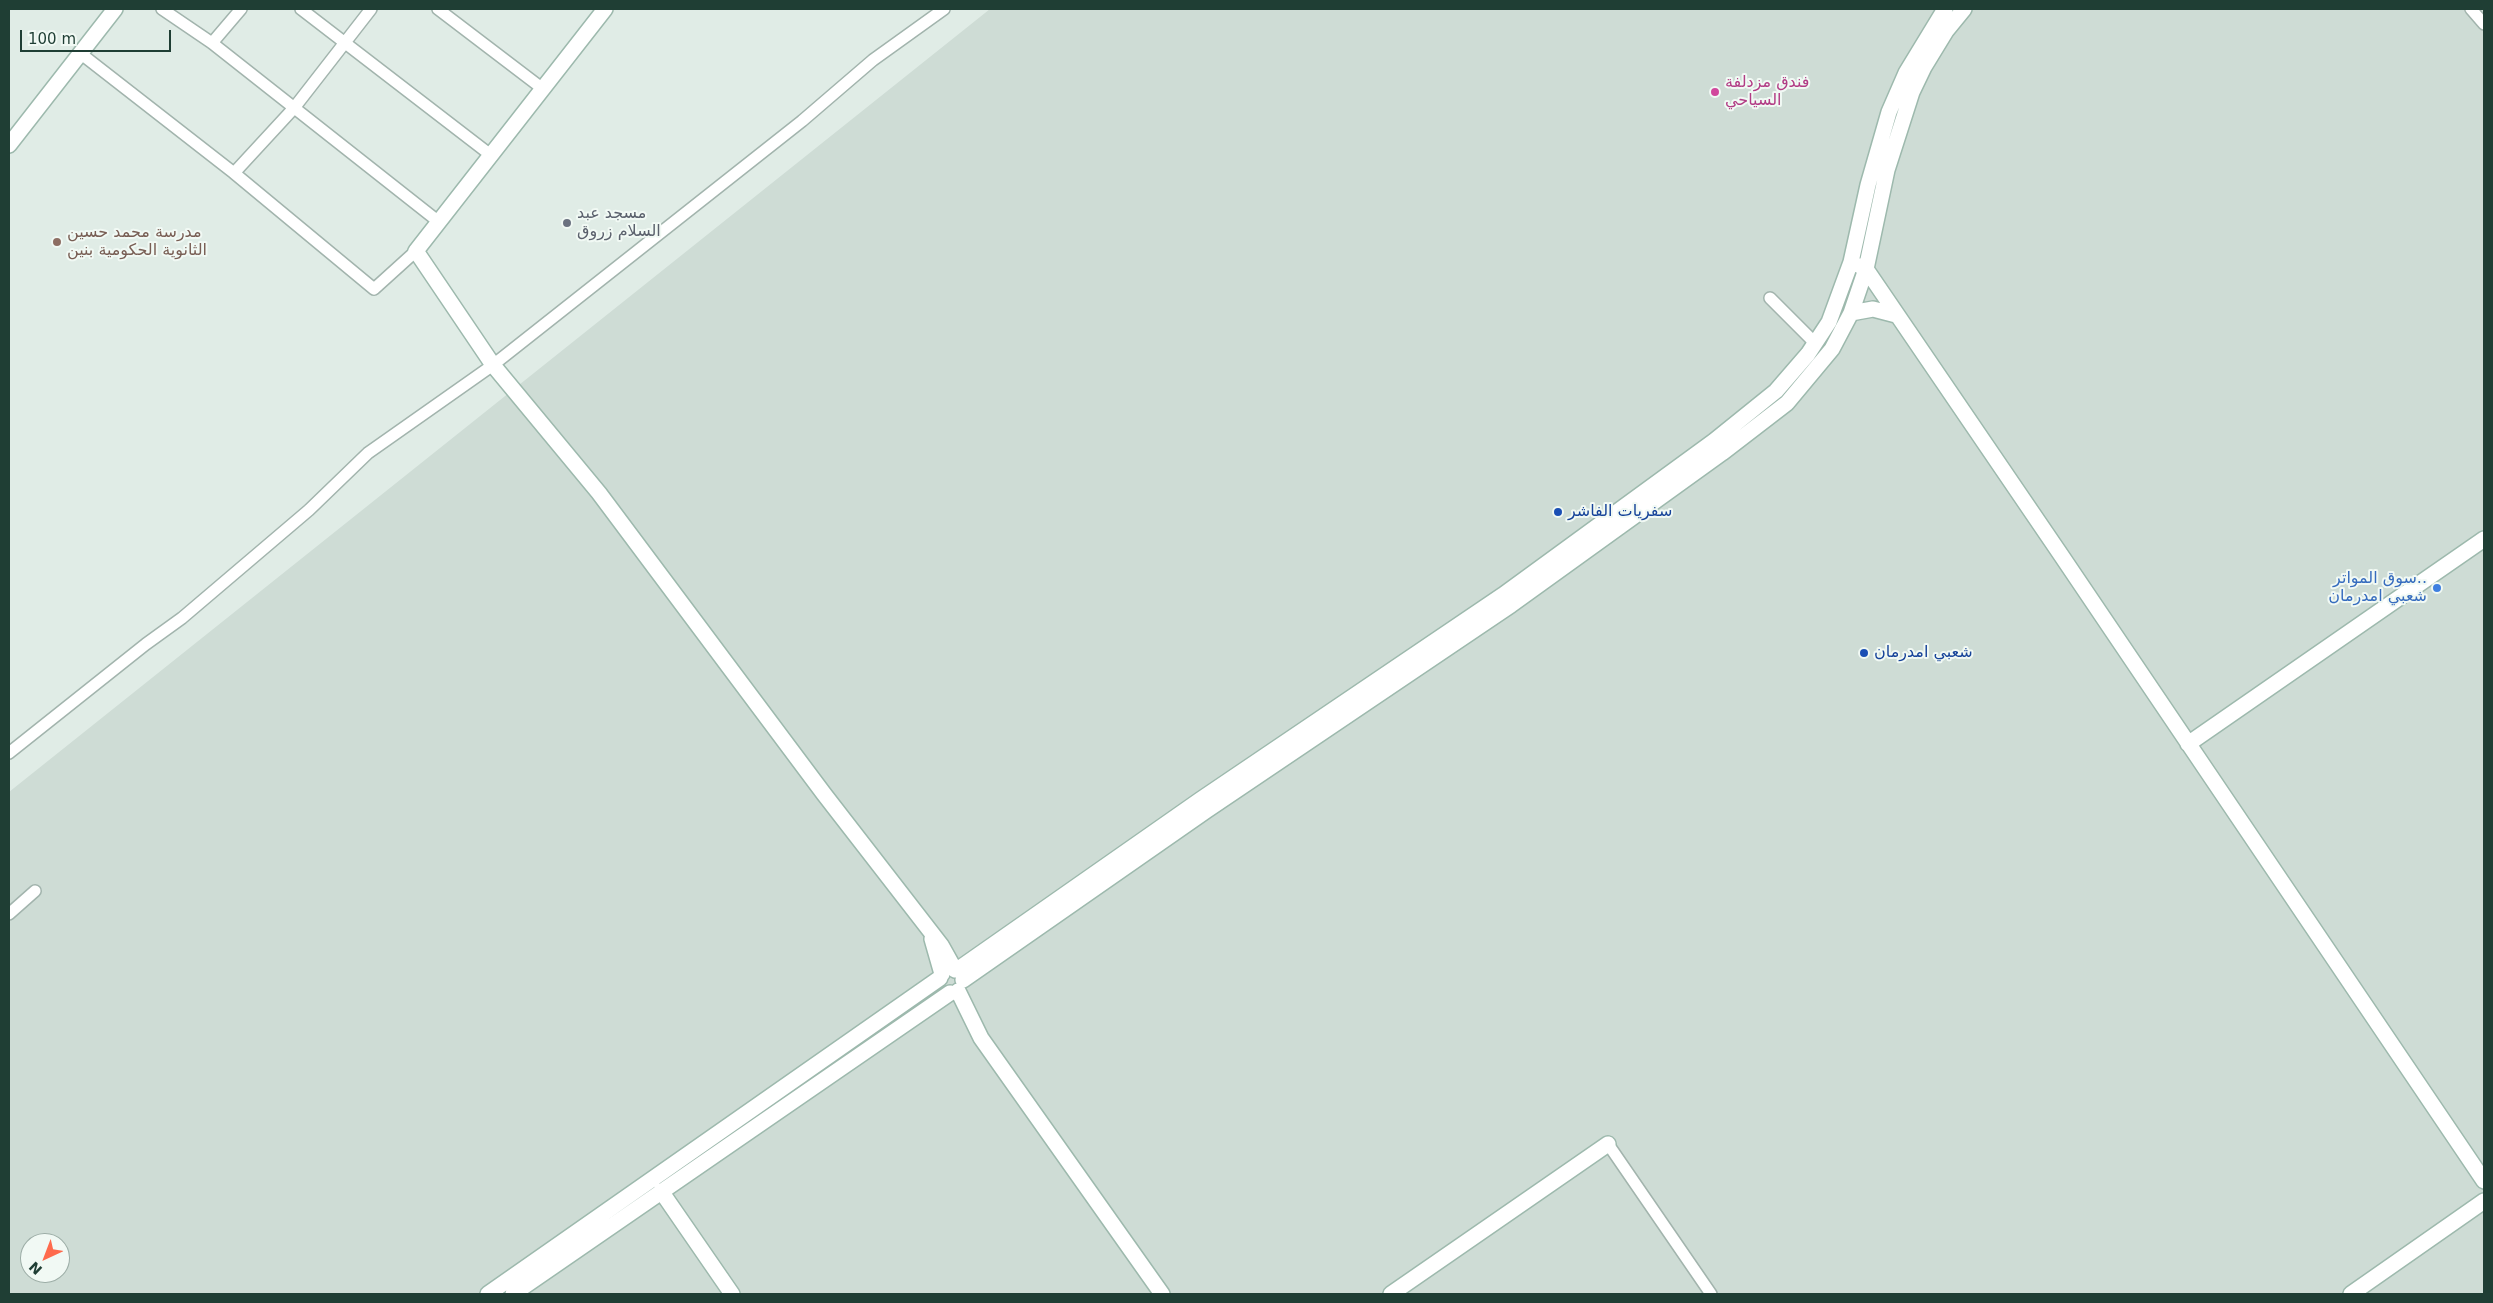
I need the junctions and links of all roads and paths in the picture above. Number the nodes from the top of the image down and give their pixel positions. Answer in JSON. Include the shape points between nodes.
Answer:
{"nodes":[{"id":1,"x":115,"y":9,"type":"edge"},
{"id":2,"x":162,"y":9,"type":"edge"},
{"id":3,"x":241,"y":9,"type":"edge"},
{"id":4,"x":301,"y":9,"type":"edge"},
{"id":5,"x":371,"y":9,"type":"edge"},
{"id":6,"x":438,"y":9,"type":"edge"},
{"id":7,"x":944,"y":9,"type":"edge"},
{"id":8,"x":1945,"y":9,"type":"edge"},
{"id":9,"x":1964,"y":9,"type":"edge"},
{"id":10,"x":2471,"y":9,"type":"edge"},
{"id":11,"x":599,"y":11,"type":"edge"},
{"id":12,"x":2484,"y":24,"type":"edge"},
{"id":13,"x":346,"y":42,"type":"junction"},
{"id":14,"x":212,"y":43,"type":"junction"},
{"id":15,"x":80,"y":53,"type":"junction"},
{"id":16,"x":542,"y":89,"type":"junction"},
{"id":17,"x":294,"y":108,"type":"junction"},
{"id":18,"x":9,"y":146,"type":"edge"},
{"id":19,"x":492,"y":156,"type":"junction"},
{"id":20,"x":234,"y":173,"type":"junction"},
{"id":21,"x":439,"y":222,"type":"junction"},
{"id":22,"x":416,"y":251,"type":"junction"},
{"id":23,"x":1851,"y":262,"type":"junction"},
{"id":24,"x":1866,"y":269,"type":"junction"},
{"id":25,"x":1770,"y":298,"type":"dead end"},
{"id":26,"x":1851,"y":313,"type":"junction"},
{"id":27,"x":1896,"y":315,"type":"junction"},
{"id":28,"x":1816,"y":344,"type":"junction"},
{"id":29,"x":493,"y":365,"type":"junction"},
{"id":30,"x":2484,"y":538,"type":"edge"},
{"id":31,"x":1552,"y":567,"type":"junction"},
{"id":32,"x":2188,"y":744,"type":"junction"},
{"id":33,"x":9,"y":753,"type":"edge"},
{"id":34,"x":34,"y":891,"type":"dead end"},
{"id":35,"x":9,"y":914,"type":"edge"},
{"id":36,"x":952,"y":979,"type":"junction"},
{"id":37,"x":1608,"y":1144,"type":"joint"},
{"id":38,"x":2484,"y":1182,"type":"edge"},
{"id":39,"x":661,"y":1191,"type":"junction"},
{"id":40,"x":2484,"y":1201,"type":"edge"},
{"id":41,"x":488,"y":1294,"type":"edge"},
{"id":42,"x":512,"y":1294,"type":"edge"},
{"id":43,"x":732,"y":1294,"type":"edge"},
{"id":44,"x":1162,"y":1294,"type":"edge"},
{"id":45,"x":1391,"y":1294,"type":"edge"},
{"id":46,"x":1711,"y":1294,"type":"edge"},
{"id":47,"x":2351,"y":1294,"type":"edge"}],
"edges":[{"from":1,"to":15,"type":"street"},
{"from":2,"to":14,"type":"street"},
{"from":3,"to":14,"type":"street"},
{"from":4,"to":13,"type":"street"},
{"from":5,"to":13,"type":"street"},
{"from":6,"to":16,"type":"street"},
{"from":7,"to":29,"type":"street","via":[[874,60],[781,138]]},
{"from":8,"to":23,"type":"street","via":[[1906,73],[1889,112]]},
{"from":9,"to":24,"type":"street","via":[[1946,31],[1912,92],[1887,170]]},
{"from":10,"to":12,"type":"street"},
{"from":11,"to":16,"type":"street"},
{"from":13,"to":17,"type":"street"},
{"from":13,"to":19,"type":"street"},
{"from":14,"to":17,"type":"street"},
{"from":15,"to":18,"type":"street"},
{"from":15,"to":20,"type":"street"},
{"from":16,"to":19,"type":"street"},
{"from":17,"to":20,"type":"street"},
{"from":17,"to":21,"type":"street"},
{"from":19,"to":21,"type":"street"},
{"from":20,"to":22,"type":"street","via":[[374,290]]},
{"from":21,"to":22,"type":"street"},
{"from":22,"to":29,"type":"street"},
{"from":23,"to":24,"type":"street"},
{"from":23,"to":28,"type":"street","via":[[1829,322]]},
{"from":24,"to":26,"type":"street"},
{"from":24,"to":27,"type":"street"},
{"from":25,"to":28,"type":"street"},
{"from":26,"to":27,"type":"street","via":[[1873,310]]},
{"from":26,"to":31,"type":"street","via":[[1832,349],[1787,403],[1722,453]]},
{"from":27,"to":32,"type":"street"},
{"from":28,"to":31,"type":"street","via":[[1765,402]]},
{"from":29,"to":33,"type":"street","via":[[368,453],[309,510],[182,618]]},
{"from":29,"to":36,"type":"street","via":[[599,493],[930,933]]},
{"from":30,"to":32,"type":"street"},
{"from":31,"to":36,"type":"street","via":[[1385,676]]},
{"from":32,"to":38,"type":"street"},
{"from":34,"to":35,"type":"street"},
{"from":36,"to":39,"type":"street"},
{"from":36,"to":41,"type":"street"},
{"from":36,"to":44,"type":"street","via":[[981,1038]]},
{"from":37,"to":45,"type":"street"},
{"from":37,"to":46,"type":"street"},
{"from":39,"to":42,"type":"street"},
{"from":39,"to":43,"type":"street"},
{"from":40,"to":47,"type":"street"}]}
